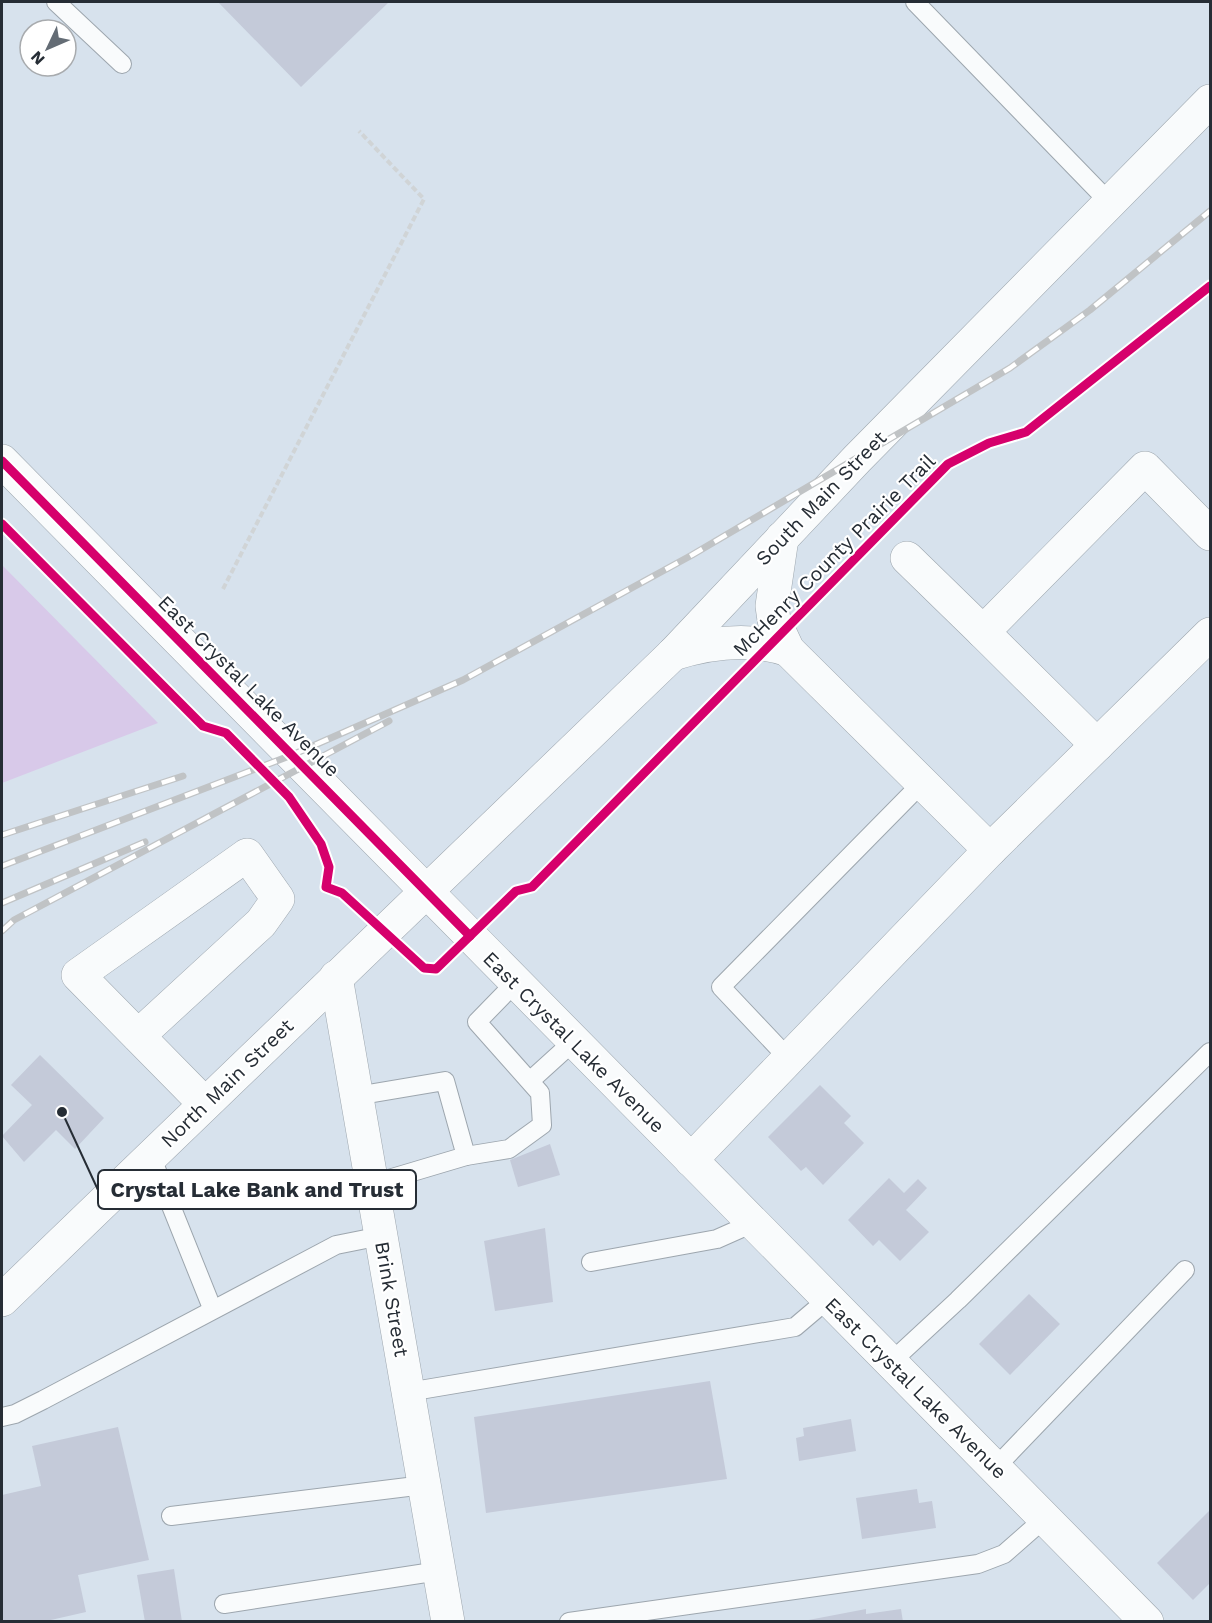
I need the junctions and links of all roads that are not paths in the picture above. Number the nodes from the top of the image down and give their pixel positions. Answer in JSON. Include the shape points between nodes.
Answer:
{"nodes":[{"id":1,"x":915,"y":2,"type":"edge"},
{"id":2,"x":60,"y":3,"type":"edge"},
{"id":3,"x":122,"y":64,"type":"dead end"},
{"id":4,"x":1210,"y":101,"type":"edge"},
{"id":5,"x":1110,"y":203,"type":"junction"},
{"id":6,"x":2,"y":462,"type":"edge"},
{"id":7,"x":1210,"y":534,"type":"edge"},
{"id":8,"x":782,"y":538,"type":"junction"},
{"id":9,"x":907,"y":558,"type":"dead end"},
{"id":10,"x":983,"y":632,"type":"junction"},
{"id":11,"x":1210,"y":633,"type":"edge"},
{"id":12,"x":788,"y":650,"type":"junction"},
{"id":13,"x":673,"y":654,"type":"junction"},
{"id":14,"x":1097,"y":745,"type":"junction"},
{"id":15,"x":923,"y":782,"type":"junction"},
{"id":16,"x":990,"y":849,"type":"junction"},
{"id":17,"x":426,"y":890,"type":"junction"},
{"id":18,"x":336,"y":977,"type":"junction"},
{"id":19,"x":515,"y":983,"type":"junction"},
{"id":20,"x":138,"y":1036,"type":"junction"},
{"id":21,"x":573,"y":1041,"type":"junction"},
{"id":22,"x":1210,"y":1052,"type":"edge"},
{"id":23,"x":789,"y":1059,"type":"junction"},
{"id":24,"x":531,"y":1080,"type":"junction"},
{"id":25,"x":356,"y":1096,"type":"junction"},
{"id":26,"x":205,"y":1104,"type":"junction"},
{"id":27,"x":151,"y":1156,"type":"junction"},
{"id":28,"x":466,"y":1156,"type":"junction"},
{"id":29,"x":691,"y":1160,"type":"junction"},
{"id":30,"x":372,"y":1184,"type":"junction"},
{"id":31,"x":753,"y":1223,"type":"junction"},
{"id":32,"x":381,"y":1236,"type":"junction"},
{"id":33,"x":591,"y":1262,"type":"dead end"},
{"id":34,"x":1185,"y":1270,"type":"dead end"},
{"id":35,"x":828,"y":1299,"type":"junction"},
{"id":36,"x":2,"y":1300,"type":"edge"},
{"id":37,"x":213,"y":1308,"type":"junction"},
{"id":38,"x":891,"y":1362,"type":"junction"},
{"id":39,"x":408,"y":1392,"type":"junction"},
{"id":40,"x":2,"y":1417,"type":"edge"},
{"id":41,"x":995,"y":1468,"type":"junction"},
{"id":42,"x":424,"y":1485,"type":"junction"},
{"id":43,"x":171,"y":1516,"type":"dead end"},
{"id":44,"x":1045,"y":1518,"type":"junction"},
{"id":45,"x":439,"y":1571,"type":"junction"},
{"id":46,"x":224,"y":1604,"type":"dead end"},
{"id":47,"x":448,"y":1622,"type":"edge"},
{"id":48,"x":568,"y":1622,"type":"edge"},
{"id":49,"x":1148,"y":1622,"type":"edge"}],
"edges":[{"from":1,"to":5,"type":"lane"},
{"from":2,"to":3,"type":"lane"},
{"from":4,"to":5,"type":"street","name":"South Main Street"},
{"from":5,"to":8,"type":"street","name":"South Main Street"},
{"from":6,"to":17,"type":"street","name":"East Crystal Lake Avenue"},
{"from":7,"to":10,"type":"street","via":[[1145,468]]},
{"from":8,"to":12,"type":"street","via":[[772,606]]},
{"from":8,"to":13,"type":"street","name":"South Main Street"},
{"from":9,"to":10,"type":"street"},
{"from":10,"to":14,"type":"street"},
{"from":11,"to":14,"type":"street"},
{"from":12,"to":13,"type":"street","via":[[745,641]]},
{"from":12,"to":15,"type":"street"},
{"from":13,"to":17,"type":"street","name":"South Main Street"},
{"from":14,"to":16,"type":"street"},
{"from":15,"to":16,"type":"street"},
{"from":15,"to":23,"type":"lane","via":[[721,987]]},
{"from":16,"to":23,"type":"street"},
{"from":17,"to":18,"type":"street","name":"North Main Street"},
{"from":17,"to":19,"type":"street","name":"East Crystal Lake Avenue"},
{"from":18,"to":25,"type":"street","name":"Brink Street"},
{"from":18,"to":26,"type":"street","name":"North Main Street"},
{"from":19,"to":21,"type":"street","name":"East Crystal Lake Avenue"},
{"from":19,"to":24,"type":"lane","via":[[477,1022]]},
{"from":20,"to":20,"type":"street","via":[[78,975],[247,855],[278,898],[261,923]]},
{"from":20,"to":26,"type":"street"},
{"from":21,"to":24,"type":"lane"},
{"from":21,"to":29,"type":"street","name":"East Crystal Lake Avenue"},
{"from":22,"to":38,"type":"lane"},
{"from":23,"to":29,"type":"street"},
{"from":24,"to":28,"type":"lane","via":[[540,1093],[542,1125],[509,1149]]},
{"from":25,"to":28,"type":"lane","via":[[445,1081]]},
{"from":25,"to":30,"type":"street","name":"Brink Street"},
{"from":26,"to":27,"type":"street","name":"North Main Street"},
{"from":27,"to":36,"type":"street","name":"North Main Street"},
{"from":27,"to":37,"type":"lane"},
{"from":28,"to":30,"type":"lane"},
{"from":29,"to":31,"type":"street","name":"East Crystal Lake Avenue"},
{"from":30,"to":32,"type":"street","name":"Brink Street"},
{"from":31,"to":33,"type":"lane","via":[[717,1239]]},
{"from":31,"to":35,"type":"street","name":"East Crystal Lake Avenue"},
{"from":32,"to":37,"type":"lane","via":[[336,1245]]},
{"from":32,"to":39,"type":"street","name":"Brink Street"},
{"from":34,"to":41,"type":"lane"},
{"from":35,"to":38,"type":"street","name":"East Crystal Lake Avenue"},
{"from":35,"to":39,"type":"lane","via":[[795,1327]]},
{"from":37,"to":40,"type":"lane","via":[[43,1400]]},
{"from":38,"to":41,"type":"street","name":"East Crystal Lake Avenue"},
{"from":39,"to":42,"type":"street","name":"Brink Street"},
{"from":41,"to":44,"type":"street","name":"East Crystal Lake Avenue"},
{"from":42,"to":43,"type":"lane"},
{"from":42,"to":45,"type":"street","name":"Brink Street"},
{"from":44,"to":48,"type":"lane","via":[[1004,1554],[978,1564]]},
{"from":44,"to":49,"type":"street","name":"East Crystal Lake Avenue"},
{"from":45,"to":46,"type":"lane"},
{"from":45,"to":47,"type":"street","name":"Brink Street"}]}
